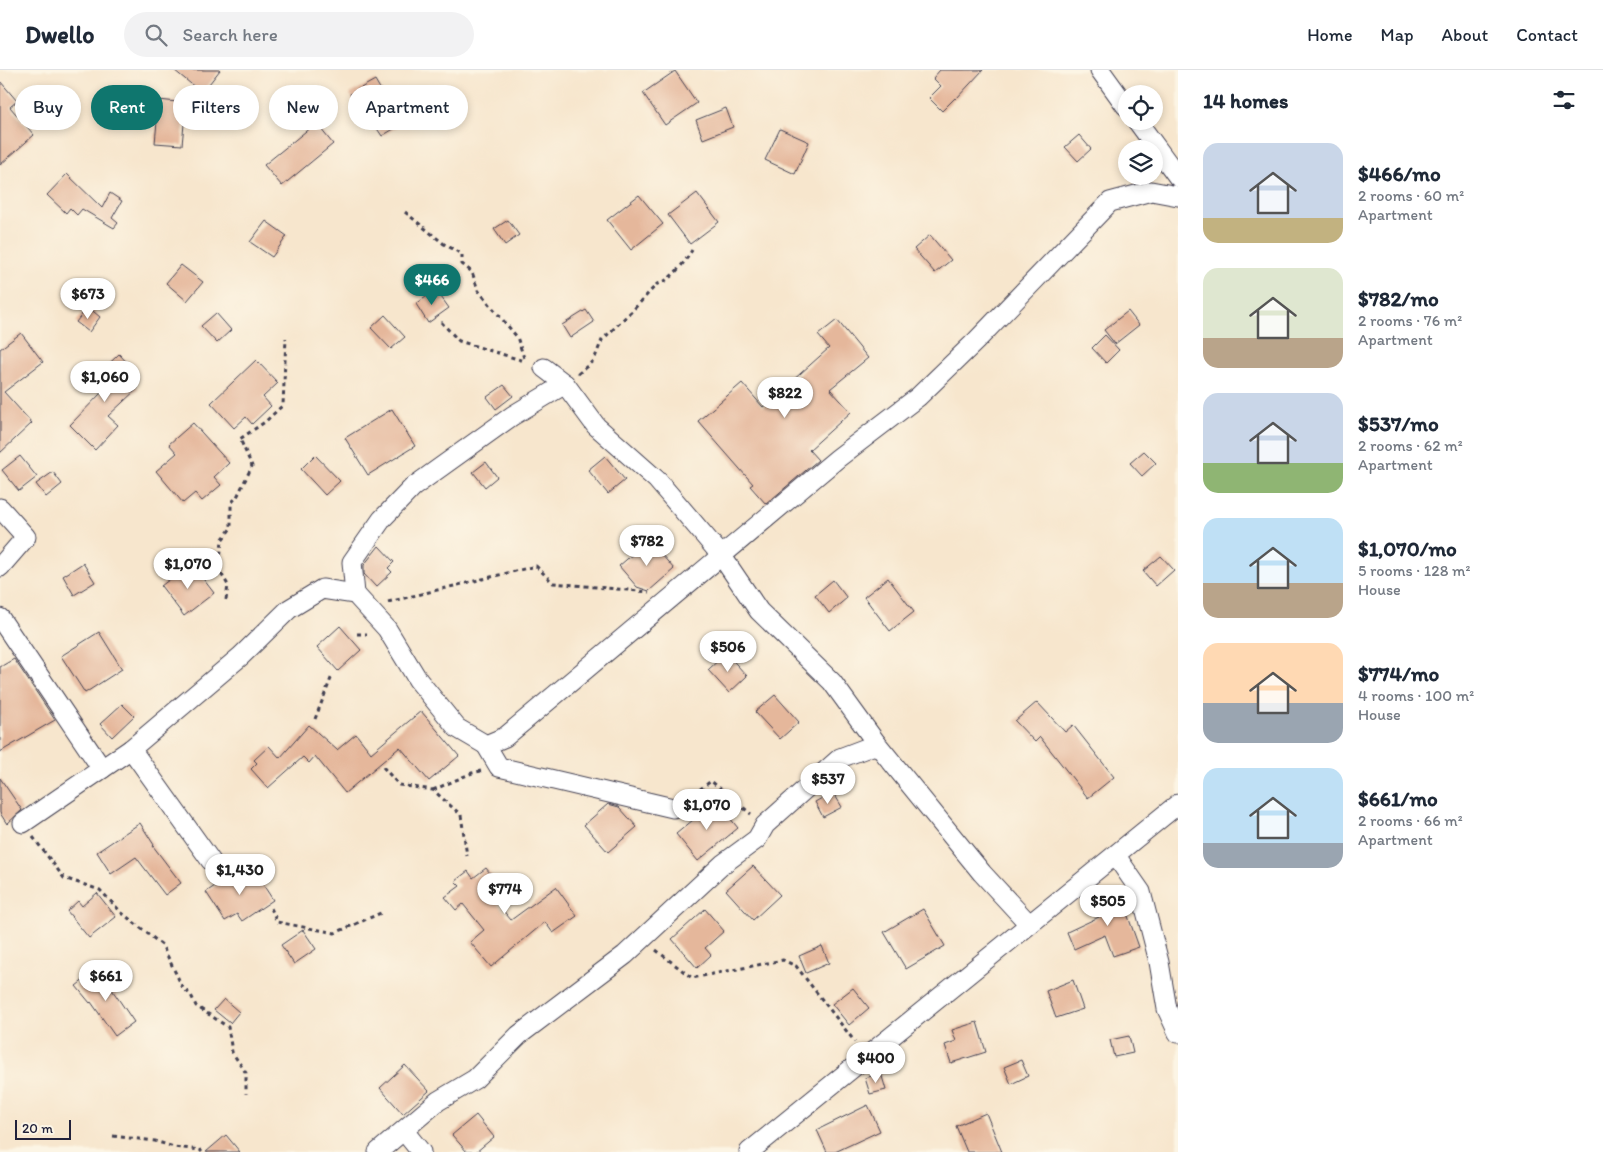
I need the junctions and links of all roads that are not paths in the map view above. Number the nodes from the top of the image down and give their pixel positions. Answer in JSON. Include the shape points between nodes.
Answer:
{"nodes":[{"id":1,"x":1100,"y":70,"type":"edge"},
{"id":2,"x":1118,"y":95,"type":"edge"},
{"id":3,"x":1144,"y":130,"type":"edge"},
{"id":4,"x":1178,"y":177,"type":"edge"},
{"id":5,"x":1178,"y":196,"type":"edge"},
{"id":6,"x":544,"y":368,"type":"road end"},
{"id":7,"x":565,"y":384,"type":"junction"},
{"id":8,"x":0,"y":508,"type":"edge"},
{"id":9,"x":721,"y":555,"type":"junction"},
{"id":10,"x":0,"y":567,"type":"edge"},
{"id":11,"x":355,"y":594,"type":"junction"},
{"id":12,"x":0,"y":618,"type":"edge"},
{"id":13,"x":877,"y":744,"type":"junction"},
{"id":14,"x":486,"y":745,"type":"junction"},
{"id":15,"x":131,"y":749,"type":"junction"},
{"id":16,"x":102,"y":769,"type":"junction"},
{"id":17,"x":1178,"y":804,"type":"edge"},
{"id":18,"x":673,"y":808,"type":"road end"},
{"id":19,"x":23,"y":823,"type":"road end"},
{"id":20,"x":1116,"y":856,"type":"junction"},
{"id":21,"x":212,"y":860,"type":"dead end"},
{"id":22,"x":1028,"y":924,"type":"junction"},
{"id":23,"x":1178,"y":1033,"type":"edge"},
{"id":24,"x":404,"y":1130,"type":"junction"},
{"id":25,"x":378,"y":1152,"type":"edge"},
{"id":26,"x":421,"y":1152,"type":"edge"},
{"id":27,"x":749,"y":1152,"type":"edge"}],
"edges":[{"from":1,"to":2,"type":"street"},
{"from":3,"to":4,"type":"street"},
{"from":5,"to":9,"type":"street","via":[[1151,191],[1110,202],[976,341],[918,396]]},
{"from":6,"to":7,"type":"street"},
{"from":7,"to":9,"type":"street","via":[[596,426],[657,480]]},
{"from":7,"to":11,"type":"street","via":[[512,416],[413,487],[382,519],[352,562]]},
{"from":8,"to":10,"type":"street","via":[[26,536]]},
{"from":9,"to":13,"type":"street","via":[[759,611],[832,682]]},
{"from":9,"to":14,"type":"street","via":[[505,737]]},
{"from":11,"to":14,"type":"street","via":[[387,629],[418,680],[457,728]]},
{"from":11,"to":15,"type":"street","via":[[322,589],[289,609],[241,656]]},
{"from":12,"to":16,"type":"street"},
{"from":13,"to":22,"type":"street"},
{"from":13,"to":24,"type":"street","via":[[840,758],[765,825],[757,839],[723,864],[625,955],[519,1035],[474,1080],[438,1101]]},
{"from":14,"to":18,"type":"street","via":[[499,767]]},
{"from":15,"to":16,"type":"street"},
{"from":15,"to":21,"type":"street"},
{"from":16,"to":19,"type":"street"},
{"from":17,"to":20,"type":"street"},
{"from":20,"to":22,"type":"street"},
{"from":20,"to":23,"type":"street","via":[[1141,892],[1167,1009]]},
{"from":22,"to":27,"type":"street"},
{"from":24,"to":25,"type":"street"},
{"from":24,"to":26,"type":"street"}]}
